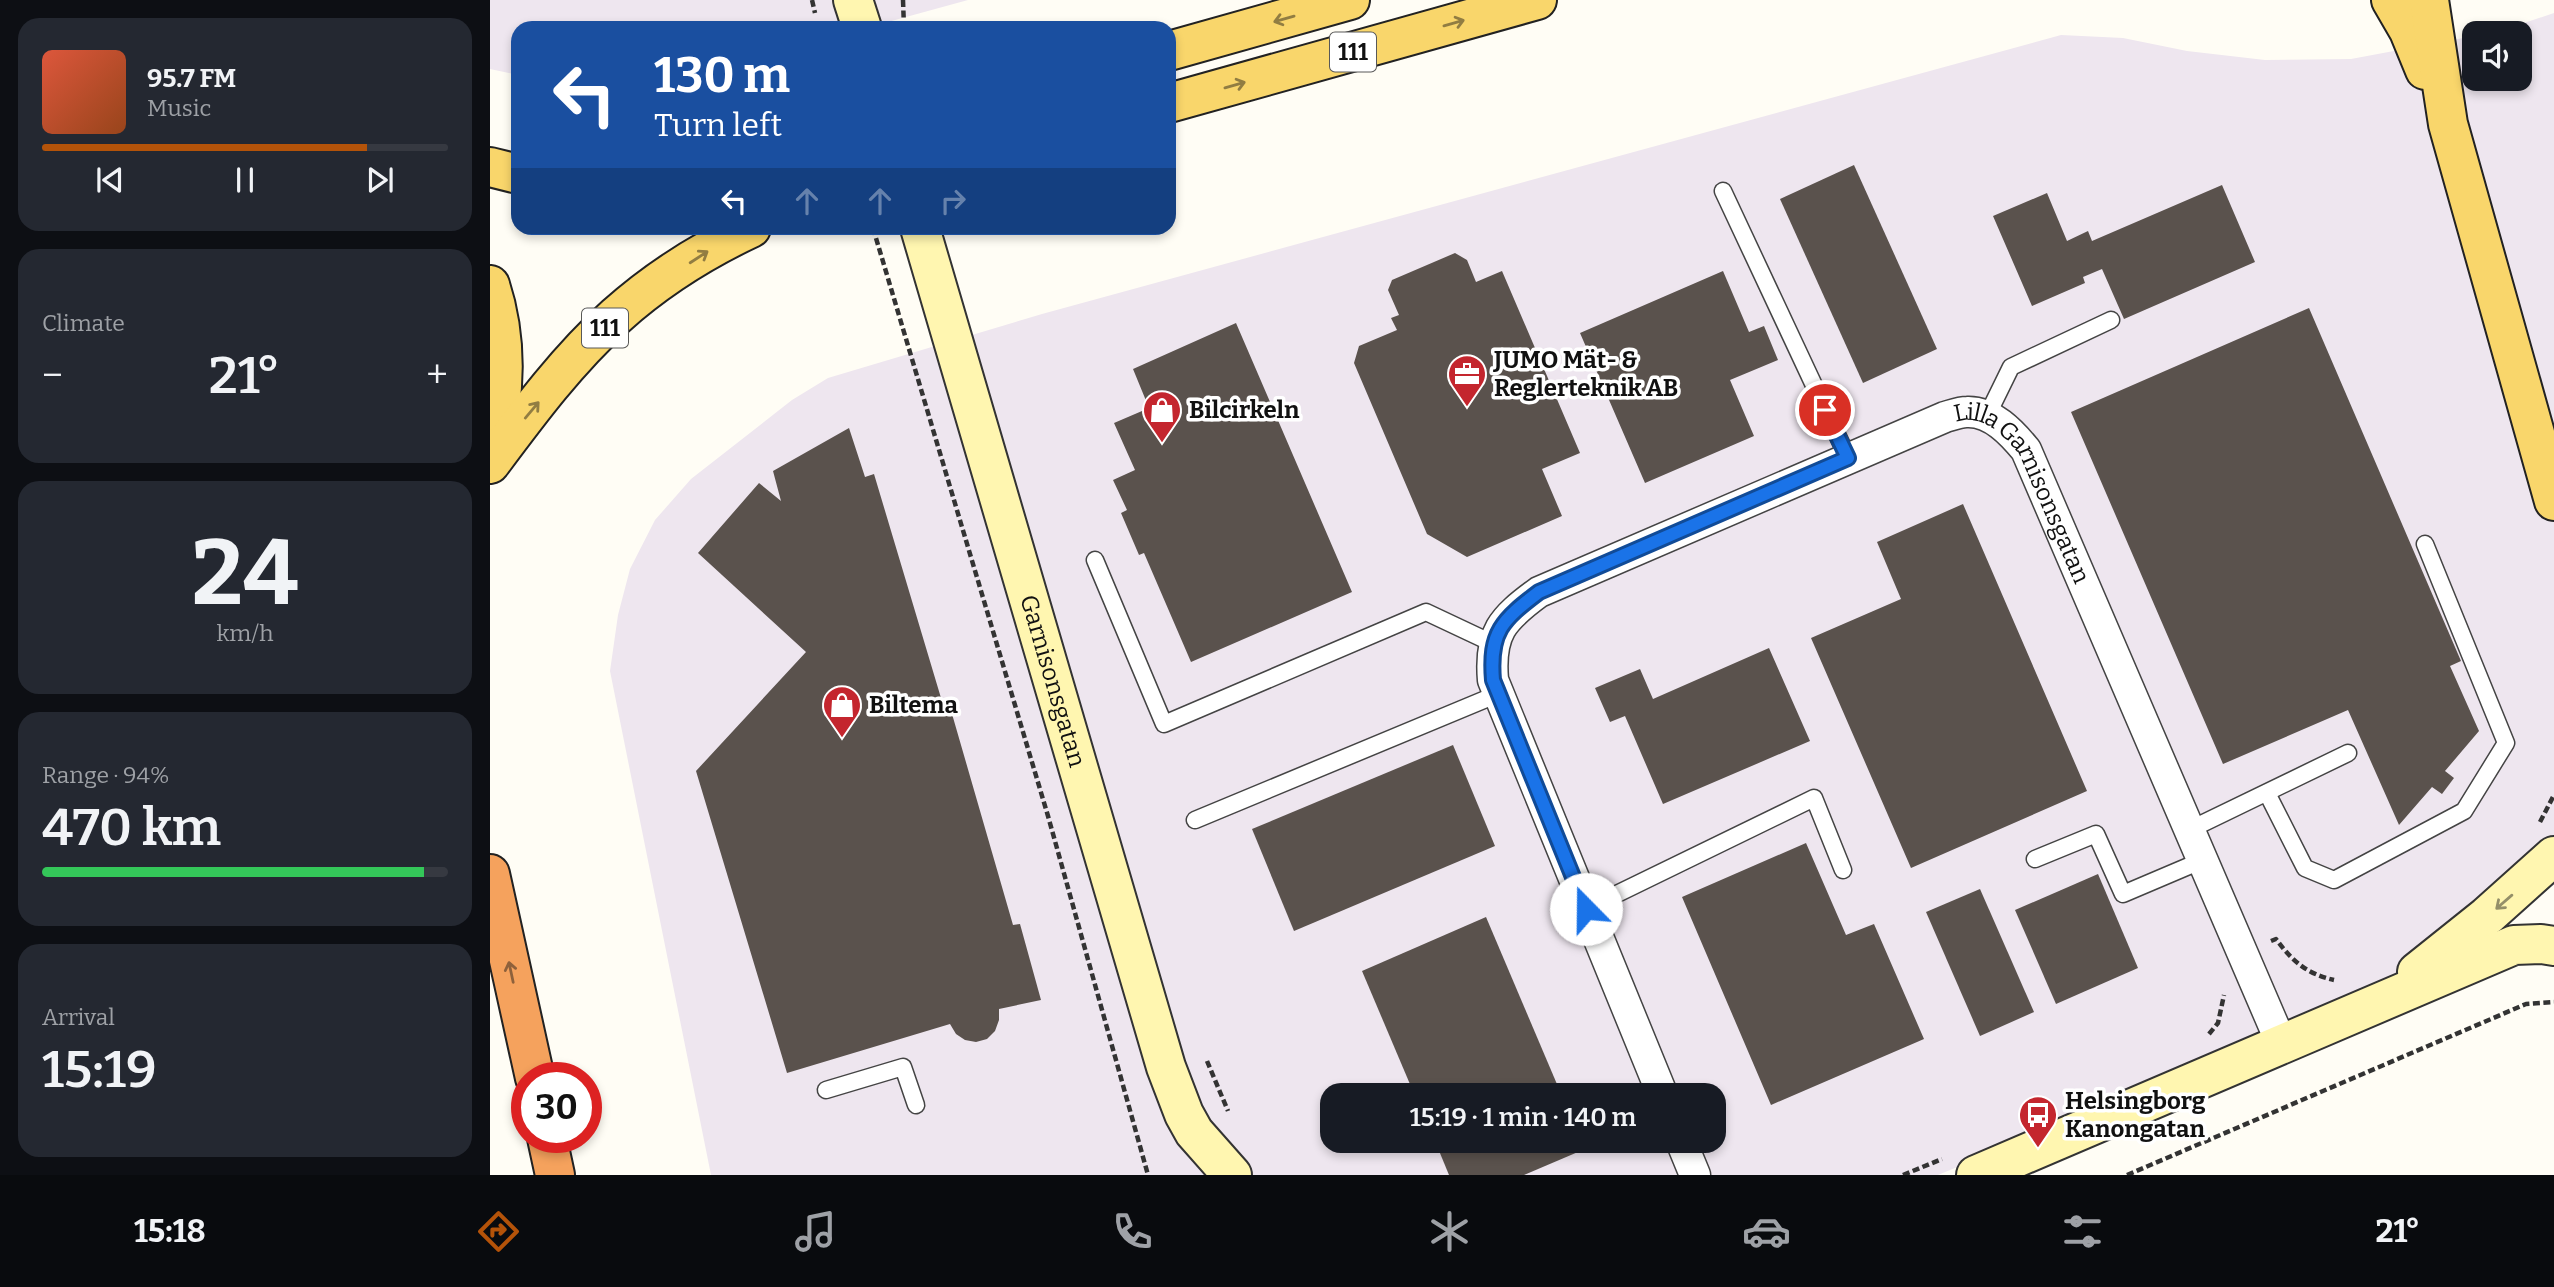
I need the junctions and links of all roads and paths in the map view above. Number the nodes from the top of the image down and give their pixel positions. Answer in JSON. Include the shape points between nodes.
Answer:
{"nodes":[{"id":1,"x":853,"y":0,"type":"edge"},
{"id":2,"x":903,"y":0,"type":"edge"},
{"id":3,"x":1350,"y":0,"type":"edge"},
{"id":4,"x":1537,"y":0,"type":"edge"},
{"id":5,"x":2391,"y":0,"type":"edge"},
{"id":6,"x":2429,"y":0,"type":"edge"},
{"id":7,"x":860,"y":21,"type":"edge"},
{"id":8,"x":904,"y":21,"type":"edge"},
{"id":9,"x":1176,"y":49,"type":"edge"},
{"id":10,"x":1176,"y":101,"type":"edge"},
{"id":11,"x":2448,"y":124,"type":"junction"},
{"id":12,"x":490,"y":167,"type":"edge"},
{"id":13,"x":511,"y":172,"type":"edge"},
{"id":14,"x":1723,"y":191,"type":"dead end"},
{"id":15,"x":736,"y":235,"type":"edge"},
{"id":16,"x":875,"y":235,"type":"edge"},
{"id":17,"x":922,"y":235,"type":"edge"},
{"id":18,"x":490,"y":285,"type":"edge"},
{"id":19,"x":2111,"y":320,"type":"dead end"},
{"id":20,"x":1987,"y":416,"type":"junction"},
{"id":21,"x":490,"y":448,"type":"edge"},
{"id":22,"x":1848,"y":458,"type":"junction"},
{"id":23,"x":490,"y":464,"type":"edge"},
{"id":24,"x":2554,"y":501,"type":"edge"},
{"id":25,"x":2425,"y":544,"type":"dead end"},
{"id":26,"x":1095,"y":561,"type":"dead end"},
{"id":27,"x":1494,"y":644,"type":"junction"},
{"id":28,"x":1498,"y":694,"type":"junction"},
{"id":29,"x":2348,"y":753,"type":"dead end"},
{"id":30,"x":2267,"y":793,"type":"junction"},
{"id":31,"x":2554,"y":795,"type":"edge"},
{"id":32,"x":1195,"y":820,"type":"dead end"},
{"id":33,"x":2189,"y":830,"type":"junction"},
{"id":34,"x":2545,"y":843,"type":"edge"},
{"id":35,"x":2035,"y":859,"type":"dead end"},
{"id":36,"x":2203,"y":860,"type":"junction"},
{"id":37,"x":1843,"y":870,"type":"dead end"},
{"id":38,"x":490,"y":874,"type":"edge"},
{"id":39,"x":1586,"y":909,"type":"junction"},
{"id":40,"x":2554,"y":946,"type":"edge"},
{"id":41,"x":2243,"y":954,"type":"junction"},
{"id":42,"x":2338,"y":981,"type":"dead end"},
{"id":43,"x":2554,"y":1002,"type":"edge"},
{"id":44,"x":2370,"y":1007,"type":"junction"},
{"id":45,"x":2207,"y":1037,"type":"dead end"},
{"id":46,"x":2282,"y":1045,"type":"junction"},
{"id":47,"x":531,"y":1062,"type":"edge"},
{"id":48,"x":1657,"y":1083,"type":"edge"},
{"id":49,"x":826,"y":1090,"type":"dead end"},
{"id":50,"x":916,"y":1105,"type":"dead end"},
{"id":51,"x":1194,"y":1132,"type":"junction"},
{"id":52,"x":550,"y":1153,"type":"edge"},
{"id":53,"x":1686,"y":1153,"type":"edge"},
{"id":54,"x":555,"y":1175,"type":"edge"},
{"id":55,"x":1148,"y":1175,"type":"edge"},
{"id":56,"x":1207,"y":1175,"type":"edge"},
{"id":57,"x":1232,"y":1175,"type":"edge"},
{"id":58,"x":1695,"y":1175,"type":"edge"},
{"id":59,"x":1976,"y":1175,"type":"edge"},
{"id":60,"x":2127,"y":1175,"type":"edge"}],
"edges":[{"from":1,"to":7,"type":"street"},
{"from":2,"to":8,"type":"path"},
{"from":3,"to":9,"type":"main road","number":"111","one_way":true},
{"from":10,"to":4,"type":"main road","number":"111","one_way":true},
{"from":5,"to":11,"type":"main road"},
{"from":6,"to":11,"type":"main road"},
{"from":11,"to":24,"type":"main road"},
{"from":12,"to":13,"type":"main road"},
{"from":14,"to":22,"type":"lane"},
{"from":23,"to":15,"type":"main road","number":"111","one_way":true,"via":[[559,377],[616,316]]},
{"from":16,"to":55,"type":"path","via":[[1048,816]]},
{"from":17,"to":51,"type":"street","name":"Garnisonsgatan","via":[[1143,994],[1166,1067]]},
{"from":18,"to":21,"type":"main road","via":[[503,382]]},
{"from":19,"to":20,"type":"lane","via":[[2011,367]]},
{"from":20,"to":22,"type":"street","name":"Lilla Garnisonsgatan","via":[[1969,412],[1945,417]]},
{"from":20,"to":33,"type":"street","name":"Lilla Garnisonsgatan","via":[[2011,431],[2026,450]]},
{"from":22,"to":27,"type":"street","name":"Lilla Garnisonsgatan","via":[[1539,592],[1515,610],[1497,632]]},
{"from":25,"to":30,"type":"lane","via":[[2506,743],[2464,811],[2334,880],[2305,868]]},
{"from":26,"to":27,"type":"lane","via":[[1164,724],[1426,612]]},
{"from":27,"to":28,"type":"street","name":"Lilla Garnisonsgatan","via":[[1490,655]]},
{"from":28,"to":32,"type":"lane"},
{"from":28,"to":39,"type":"street","name":"Lilla Garnisonsgatan"},
{"from":29,"to":30,"type":"lane"},
{"from":30,"to":33,"type":"lane"},
{"from":31,"to":34,"type":"path"},
{"from":33,"to":36,"type":"street","name":"Lilla Garnisonsgatan"},
{"from":34,"to":44,"type":"street","one_way":true,"via":[[2487,916]]},
{"from":35,"to":36,"type":"lane","via":[[2096,834],[2123,894]]},
{"from":36,"to":41,"type":"street","name":"Lilla Garnisonsgatan"},
{"from":37,"to":39,"type":"lane","via":[[1814,798]]},
{"from":47,"to":38,"type":"highway","one_way":true},
{"from":39,"to":48,"type":"street","name":"Lilla Garnisonsgatan"},
{"from":40,"to":44,"type":"street","via":[[2514,945]]},
{"from":41,"to":42,"type":"path","via":[[2276,939],[2300,967]]},
{"from":41,"to":45,"type":"path","via":[[2222,963],[2224,1002],[2218,1023]]},
{"from":41,"to":46,"type":"street","name":"Lilla Garnisonsgatan"},
{"from":43,"to":60,"type":"path","via":[[2526,1004]]},
{"from":44,"to":46,"type":"street"},
{"from":46,"to":59,"type":"street"},
{"from":49,"to":50,"type":"lane","via":[[903,1067]]},
{"from":51,"to":56,"type":"street","name":"Garnisonsgatan"},
{"from":51,"to":57,"type":"street","name":"Garnisonsgatan"},
{"from":52,"to":54,"type":"highway"},
{"from":53,"to":58,"type":"street"}]}
